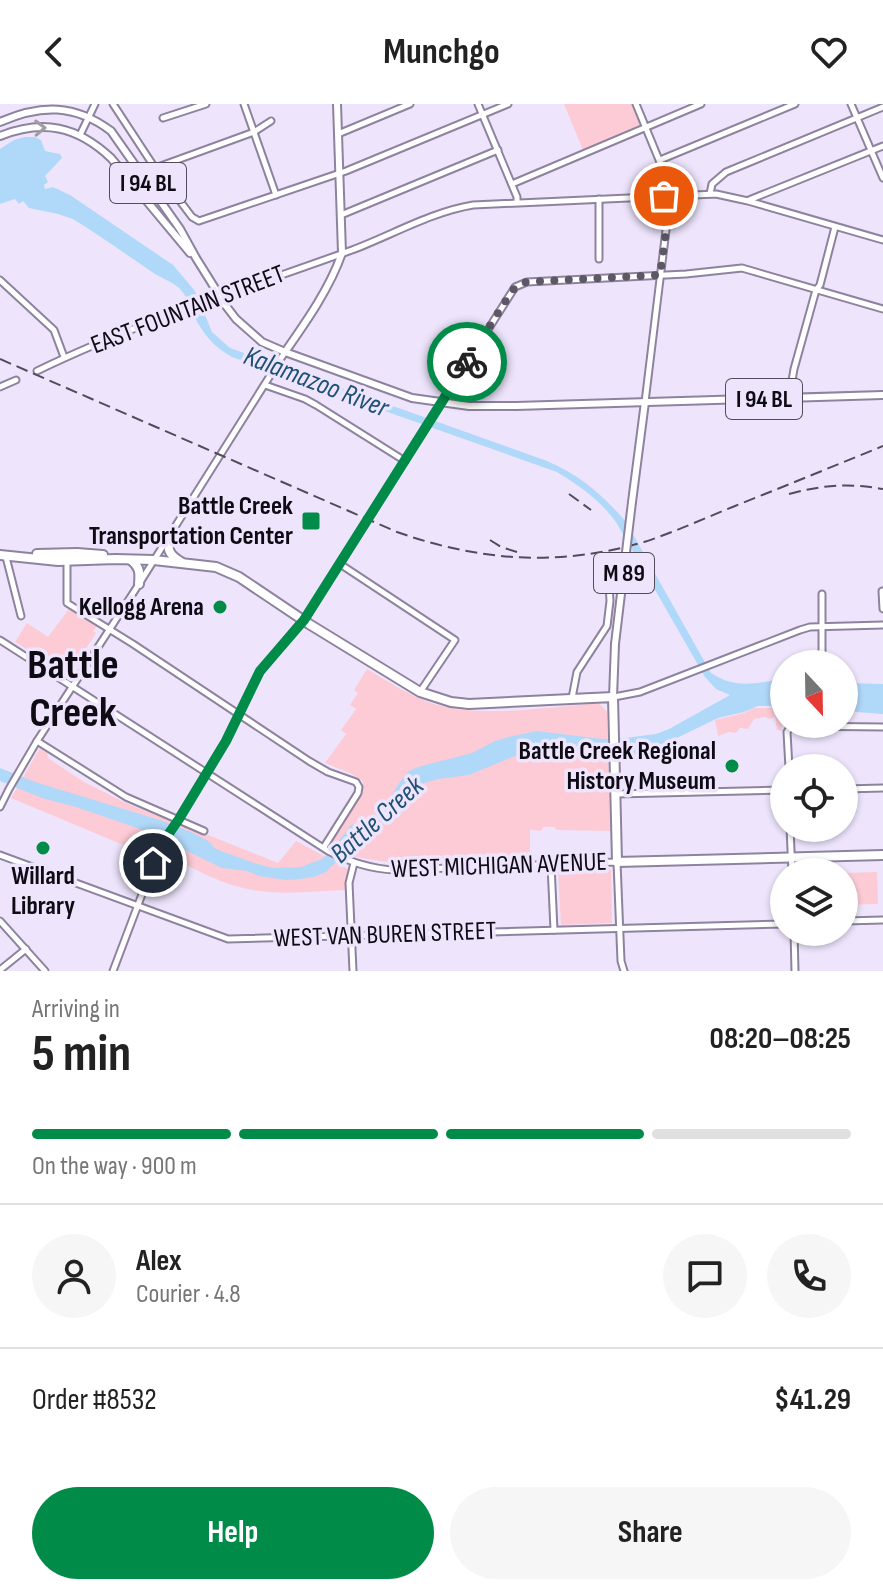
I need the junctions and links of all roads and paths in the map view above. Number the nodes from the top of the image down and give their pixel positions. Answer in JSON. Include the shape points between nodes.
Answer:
{"nodes":[{"id":1,"x":95,"y":104,"type":"edge"},
{"id":2,"x":113,"y":104,"type":"edge"},
{"id":3,"x":206,"y":104,"type":"edge"},
{"id":4,"x":244,"y":104,"type":"edge"},
{"id":5,"x":337,"y":104,"type":"edge"},
{"id":6,"x":410,"y":104,"type":"edge"},
{"id":7,"x":478,"y":104,"type":"edge"},
{"id":8,"x":508,"y":104,"type":"edge"},
{"id":9,"x":636,"y":104,"type":"edge"},
{"id":10,"x":701,"y":104,"type":"edge"},
{"id":11,"x":795,"y":104,"type":"edge"},
{"id":12,"x":851,"y":104,"type":"edge"},
{"id":13,"x":883,"y":107,"type":"edge"},
{"id":14,"x":483,"y":115,"type":"junction"},
{"id":15,"x":90,"y":116,"type":"junction"},
{"id":16,"x":857,"y":117,"type":"junction"},
{"id":17,"x":163,"y":118,"type":"dead end"},
{"id":18,"x":271,"y":121,"type":"dead end"},
{"id":19,"x":0,"y":122,"type":"edge"},
{"id":20,"x":646,"y":128,"type":"junction"},
{"id":21,"x":254,"y":132,"type":"junction"},
{"id":22,"x":338,"y":134,"type":"junction"},
{"id":23,"x":80,"y":135,"type":"junction"},
{"id":24,"x":0,"y":136,"type":"edge"},
{"id":25,"x":883,"y":146,"type":"edge"},
{"id":26,"x":498,"y":150,"type":"junction"},
{"id":27,"x":871,"y":151,"type":"junction"},
{"id":28,"x":660,"y":160,"type":"junction"},
{"id":29,"x":155,"y":168,"type":"junction"},
{"id":30,"x":339,"y":173,"type":"junction"},
{"id":31,"x":883,"y":178,"type":"edge"},
{"id":32,"x":512,"y":184,"type":"junction"},
{"id":33,"x":710,"y":194,"type":"junction"},
{"id":34,"x":276,"y":195,"type":"junction"},
{"id":35,"x":671,"y":195,"type":"junction"},
{"id":36,"x":599,"y":199,"type":"junction"},
{"id":37,"x":748,"y":201,"type":"junction"},
{"id":38,"x":517,"y":202,"type":"junction"},
{"id":39,"x":341,"y":215,"type":"junction"},
{"id":40,"x":835,"y":227,"type":"junction"},
{"id":41,"x":883,"y":240,"type":"edge"},
{"id":42,"x":342,"y":253,"type":"junction"},
{"id":43,"x":196,"y":258,"type":"junction"},
{"id":44,"x":599,"y":259,"type":"dead end"},
{"id":45,"x":660,"y":275,"type":"junction"},
{"id":46,"x":0,"y":280,"type":"edge"},
{"id":47,"x":816,"y":290,"type":"junction"},
{"id":48,"x":220,"y":296,"type":"junction"},
{"id":49,"x":883,"y":309,"type":"edge"},
{"id":50,"x":285,"y":352,"type":"junction"},
{"id":51,"x":64,"y":357,"type":"junction"},
{"id":52,"x":37,"y":371,"type":"dead end"},
{"id":53,"x":16,"y":380,"type":"dead end"},
{"id":54,"x":265,"y":385,"type":"junction"},
{"id":55,"x":0,"y":387,"type":"edge"},
{"id":56,"x":883,"y":395,"type":"edge"},
{"id":57,"x":789,"y":398,"type":"junction"},
{"id":58,"x":645,"y":402,"type":"junction"},
{"id":59,"x":442,"y":403,"type":"junction"},
{"id":60,"x":405,"y":461,"type":"junction"},
{"id":61,"x":170,"y":535,"type":"junction"},
{"id":62,"x":3,"y":555,"type":"edge"},
{"id":63,"x":67,"y":557,"type":"junction"},
{"id":64,"x":130,"y":559,"type":"junction"},
{"id":65,"x":154,"y":560,"type":"junction"},
{"id":66,"x":181,"y":563,"type":"junction"},
{"id":67,"x":340,"y":564,"type":"junction"},
{"id":68,"x":608,"y":566,"type":"dead end"},
{"id":69,"x":139,"y":584,"type":"junction"},
{"id":70,"x":882,"y":591,"type":"edge"},
{"id":71,"x":822,"y":594,"type":"dead end"},
{"id":72,"x":883,"y":609,"type":"edge"},
{"id":73,"x":21,"y":616,"type":"dead end"},
{"id":74,"x":304,"y":620,"type":"junction"},
{"id":75,"x":883,"y":625,"type":"edge"},
{"id":76,"x":822,"y":628,"type":"junction"},
{"id":77,"x":110,"y":630,"type":"junction"},
{"id":78,"x":0,"y":640,"type":"edge"},
{"id":79,"x":822,"y":650,"type":"edge"},
{"id":80,"x":72,"y":686,"type":"junction"},
{"id":81,"x":420,"y":692,"type":"junction"},
{"id":82,"x":613,"y":697,"type":"junction"},
{"id":83,"x":572,"y":698,"type":"junction"},
{"id":84,"x":240,"y":715,"type":"junction"},
{"id":85,"x":883,"y":727,"type":"edge"},
{"id":86,"x":37,"y":741,"type":"junction"},
{"id":87,"x":788,"y":754,"type":"edge"},
{"id":88,"x":207,"y":772,"type":"junction"},
{"id":89,"x":883,"y":788,"type":"edge"},
{"id":90,"x":858,"y":789,"type":"edge"},
{"id":91,"x":770,"y":790,"type":"edge"},
{"id":92,"x":615,"y":794,"type":"junction"},
{"id":93,"x":0,"y":807,"type":"edge"},
{"id":94,"x":178,"y":821,"type":"junction"},
{"id":95,"x":204,"y":831,"type":"dead end"},
{"id":96,"x":790,"y":842,"type":"edge"},
{"id":97,"x":326,"y":849,"type":"junction"},
{"id":98,"x":0,"y":855,"type":"edge"},
{"id":99,"x":883,"y":855,"type":"edge"},
{"id":100,"x":770,"y":858,"type":"edge"},
{"id":101,"x":791,"y":858,"type":"joint"},
{"id":102,"x":351,"y":862,"type":"junction"},
{"id":103,"x":617,"y":862,"type":"junction"},
{"id":104,"x":551,"y":865,"type":"junction"},
{"id":105,"x":137,"y":906,"type":"junction"},
{"id":106,"x":883,"y":920,"type":"edge"},
{"id":107,"x":0,"y":921,"type":"edge"},
{"id":108,"x":858,"y":921,"type":"edge"},
{"id":109,"x":770,"y":924,"type":"edge"},
{"id":110,"x":620,"y":928,"type":"junction"},
{"id":111,"x":554,"y":930,"type":"junction"},
{"id":112,"x":352,"y":936,"type":"junction"},
{"id":113,"x":794,"y":946,"type":"edge"},
{"id":114,"x":26,"y":949,"type":"junction"},
{"id":115,"x":0,"y":970,"type":"edge"},
{"id":116,"x":45,"y":971,"type":"edge"},
{"id":117,"x":113,"y":971,"type":"edge"},
{"id":118,"x":353,"y":971,"type":"edge"},
{"id":119,"x":624,"y":971,"type":"edge"},
{"id":120,"x":795,"y":971,"type":"edge"}],
"edges":[{"from":1,"to":15,"type":"street"},
{"from":2,"to":29,"type":"street"},
{"from":3,"to":17,"type":"street"},
{"from":4,"to":21,"type":"street"},
{"from":5,"to":22,"type":"main road"},
{"from":6,"to":22,"type":"street"},
{"from":7,"to":14,"type":"street"},
{"from":8,"to":14,"type":"street"},
{"from":9,"to":20,"type":"street"},
{"from":10,"to":20,"type":"street"},
{"from":11,"to":28,"type":"street"},
{"from":12,"to":16,"type":"street"},
{"from":13,"to":16,"type":"street"},
{"from":14,"to":26,"type":"street"},
{"from":14,"to":30,"type":"street"},
{"from":15,"to":19,"type":"main road","via":[[42,108]]},
{"from":15,"to":23,"type":"street"},
{"from":15,"to":43,"type":"main road","number":"I 94 BL","via":[[123,147]]},
{"from":16,"to":27,"type":"street"},
{"from":16,"to":33,"type":"street","via":[[726,172],[712,184]]},
{"from":18,"to":21,"type":"street"},
{"from":20,"to":28,"type":"street"},
{"from":20,"to":32,"type":"street"},
{"from":21,"to":29,"type":"street"},
{"from":21,"to":34,"type":"street"},
{"from":22,"to":30,"type":"main road"},
{"from":24,"to":23,"type":"main road","number":"I 94 BL","one_way":true,"via":[[42,127]]},
{"from":23,"to":43,"type":"main road","number":"I 94 BL","via":[[113,159]]},
{"from":25,"to":27,"type":"street"},
{"from":26,"to":32,"type":"street"},
{"from":26,"to":39,"type":"street"},
{"from":27,"to":31,"type":"street"},
{"from":27,"to":37,"type":"street"},
{"from":28,"to":35,"type":"street"},
{"from":29,"to":34,"type":"street","via":[[196,221]]},
{"from":30,"to":34,"type":"street"},
{"from":30,"to":39,"type":"main road"},
{"from":32,"to":38,"type":"street"},
{"from":33,"to":35,"type":"street","name":"EAST FOUNTAIN STREET"},
{"from":33,"to":37,"type":"street","name":"EAST FOUNTAIN STREET"},
{"from":35,"to":36,"type":"street","name":"EAST FOUNTAIN STREET"},
{"from":35,"to":45,"type":"street"},
{"from":36,"to":38,"type":"street","name":"EAST FOUNTAIN STREET"},
{"from":36,"to":44,"type":"street"},
{"from":37,"to":40,"type":"street","name":"EAST FOUNTAIN STREET"},
{"from":38,"to":42,"type":"street","name":"EAST FOUNTAIN STREET","via":[[446,212]]},
{"from":39,"to":42,"type":"main road"},
{"from":40,"to":41,"type":"street","name":"EAST FOUNTAIN STREET"},
{"from":40,"to":47,"type":"street"},
{"from":42,"to":48,"type":"street","name":"EAST FOUNTAIN STREET"},
{"from":42,"to":50,"type":"main road","via":[[326,289]]},
{"from":43,"to":48,"type":"main road","number":"I 94 BL"},
{"from":45,"to":47,"type":"street","via":[[742,268]]},
{"from":45,"to":58,"type":"street"},
{"from":45,"to":59,"type":"street","via":[[519,284]]},
{"from":46,"to":51,"type":"street","via":[[54,330]]},
{"from":47,"to":49,"type":"street"},
{"from":47,"to":57,"type":"street"},
{"from":48,"to":50,"type":"main road","number":"I 94 BL","via":[[250,333]]},
{"from":48,"to":51,"type":"street","name":"EAST FOUNTAIN STREET"},
{"from":50,"to":54,"type":"street"},
{"from":50,"to":59,"type":"main road","number":"I 94 BL","via":[[403,395]]},
{"from":51,"to":52,"type":"street","name":"EAST FOUNTAIN STREET"},
{"from":53,"to":55,"type":"street"},
{"from":54,"to":60,"type":"street","via":[[305,399]]},
{"from":54,"to":61,"type":"street"},
{"from":56,"to":57,"type":"main road","number":"I 94 BL"},
{"from":57,"to":58,"type":"main road","number":"I 94 BL"},
{"from":58,"to":59,"type":"main road","number":"I 94 BL"},
{"from":58,"to":82,"type":"main road","number":"M 89","bridge":true},
{"from":59,"to":60,"type":"street"},
{"from":60,"to":67,"type":"street"},
{"from":61,"to":65,"type":"street"},
{"from":61,"to":66,"type":"highway","via":[[168,551]]},
{"from":62,"to":63,"type":"highway"},
{"from":62,"to":73,"type":"street"},
{"from":63,"to":64,"type":"highway"},
{"from":63,"to":77,"type":"street","via":[[67,603]]},
{"from":64,"to":65,"type":"highway"},
{"from":64,"to":69,"type":"highway","via":[[140,570]]},
{"from":65,"to":66,"type":"highway"},
{"from":65,"to":69,"type":"street"},
{"from":66,"to":74,"type":"highway","via":[[232,573]]},
{"from":67,"to":74,"type":"street"},
{"from":67,"to":81,"type":"street","via":[[453,639]]},
{"from":68,"to":83,"type":"street","via":[[607,626],[577,672]]},
{"from":69,"to":77,"type":"street"},
{"from":70,"to":72,"type":"street"},
{"from":71,"to":76,"type":"street"},
{"from":74,"to":81,"type":"highway"},
{"from":74,"to":84,"type":"street","via":[[260,671]]},
{"from":75,"to":76,"type":"street"},
{"from":76,"to":79,"type":"street"},
{"from":76,"to":82,"type":"street","via":[[800,630],[640,692]]},
{"from":77,"to":80,"type":"street"},
{"from":77,"to":84,"type":"street"},
{"from":78,"to":80,"type":"street","name":"WEST MICHIGAN AVENUE"},
{"from":80,"to":86,"type":"street"},
{"from":80,"to":88,"type":"street","name":"WEST MICHIGAN AVENUE"},
{"from":81,"to":83,"type":"highway","via":[[469,704]]},
{"from":82,"to":83,"type":"highway"},
{"from":82,"to":92,"type":"highway","number":"M 89"},
{"from":84,"to":88,"type":"street"},
{"from":84,"to":97,"type":"street","via":[[359,787]]},
{"from":85,"to":87,"type":"street","via":[[791,726]]},
{"from":86,"to":93,"type":"street"},
{"from":86,"to":94,"type":"street","via":[[126,797]]},
{"from":88,"to":94,"type":"street"},
{"from":88,"to":97,"type":"street","name":"WEST MICHIGAN AVENUE"},
{"from":89,"to":90,"type":"street"},
{"from":91,"to":92,"type":"street"},
{"from":92,"to":103,"type":"highway","number":"M 89"},
{"from":94,"to":95,"type":"street"},
{"from":94,"to":105,"type":"street","via":[[149,871]]},
{"from":96,"to":101,"type":"street"},
{"from":97,"to":102,"type":"street","name":"WEST MICHIGAN AVENUE"},
{"from":98,"to":105,"type":"street","name":"WEST VAN BUREN STREET"},
{"from":99,"to":101,"type":"highway","name":"WEST MICHIGAN AVENUE"},
{"from":100,"to":103,"type":"highway","name":"WEST MICHIGAN AVENUE"},
{"from":102,"to":104,"type":"street","name":"WEST MICHIGAN AVENUE","via":[[395,870]]},
{"from":102,"to":112,"type":"street"},
{"from":103,"to":104,"type":"street","name":"WEST MICHIGAN AVENUE"},
{"from":103,"to":110,"type":"street"},
{"from":104,"to":111,"type":"street"},
{"from":105,"to":112,"type":"street","name":"WEST VAN BUREN STREET","via":[[228,939]]},
{"from":105,"to":117,"type":"street"},
{"from":106,"to":108,"type":"street"},
{"from":107,"to":114,"type":"street"},
{"from":109,"to":110,"type":"street","name":"WEST VAN BUREN STREET"},
{"from":110,"to":111,"type":"street","name":"WEST VAN BUREN STREET"},
{"from":110,"to":119,"type":"street"},
{"from":111,"to":112,"type":"street","name":"WEST VAN BUREN STREET"},
{"from":112,"to":118,"type":"street"},
{"from":113,"to":120,"type":"street"},
{"from":114,"to":115,"type":"street"},
{"from":114,"to":116,"type":"street"}]}
